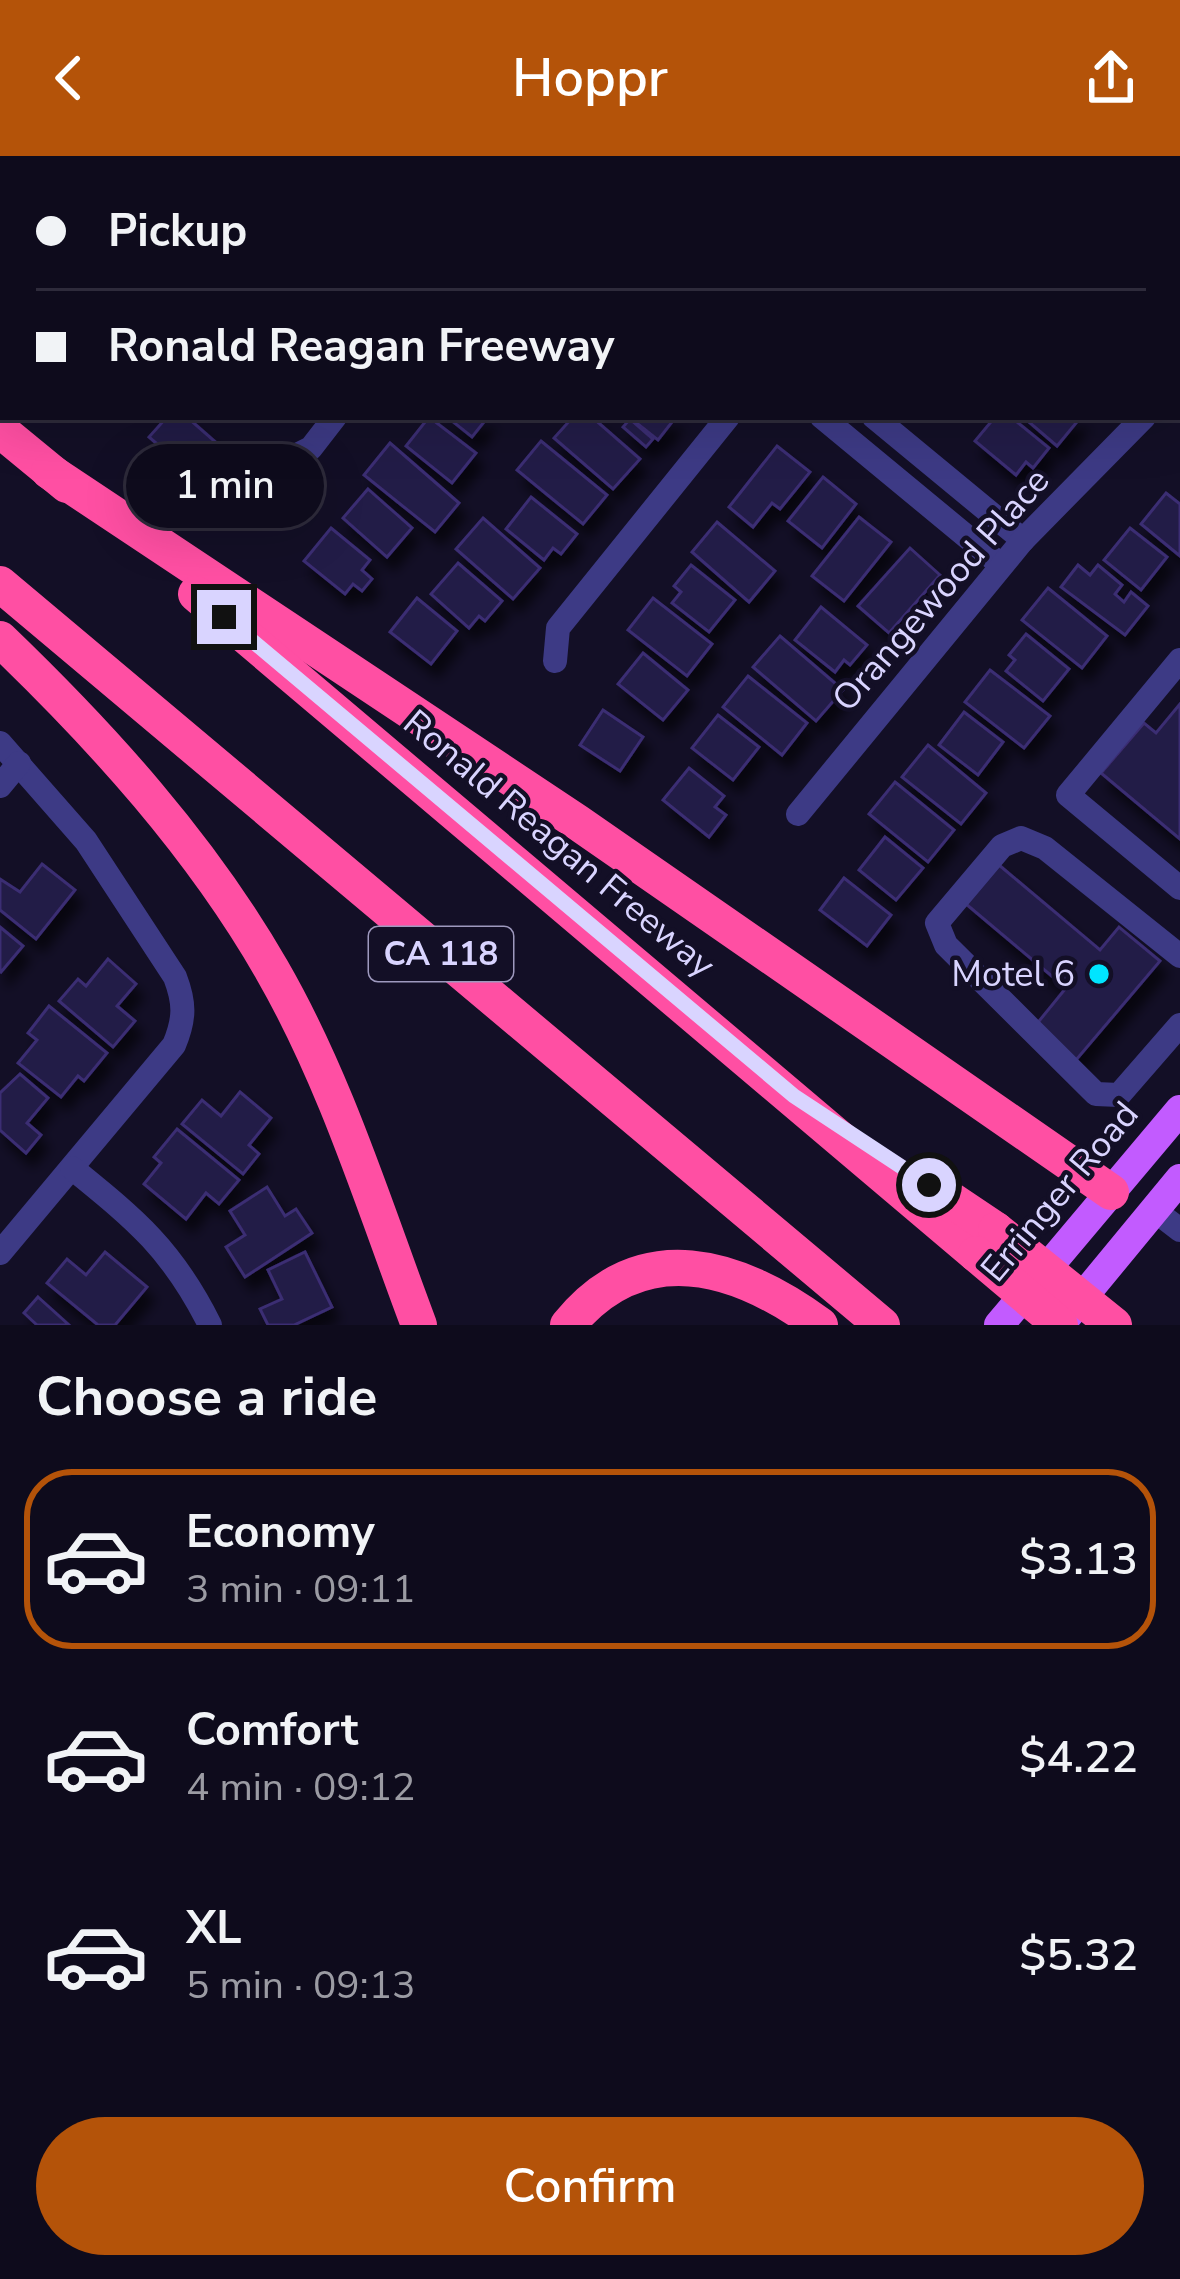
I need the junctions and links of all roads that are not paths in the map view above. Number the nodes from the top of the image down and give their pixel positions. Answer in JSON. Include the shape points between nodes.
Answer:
{"nodes":[{"id":1,"x":333,"y":420,"type":"edge"},
{"id":2,"x":726,"y":420,"type":"edge"},
{"id":3,"x":826,"y":420,"type":"edge"},
{"id":4,"x":878,"y":420,"type":"edge"},
{"id":5,"x":1141,"y":420,"type":"edge"},
{"id":6,"x":0,"y":430,"type":"edge"},
{"id":7,"x":283,"y":462,"type":"dead end"},
{"id":8,"x":50,"y":471,"type":"junction"},
{"id":9,"x":1023,"y":540,"type":"junction"},
{"id":10,"x":1001,"y":565,"type":"junction"},
{"id":11,"x":0,"y":584,"type":"edge"},
{"id":12,"x":0,"y":639,"type":"edge"},
{"id":13,"x":1180,"y":660,"type":"edge"},
{"id":14,"x":555,"y":662,"type":"dead end"},
{"id":15,"x":0,"y":743,"type":"edge"},
{"id":16,"x":19,"y":763,"type":"junction"},
{"id":17,"x":0,"y":786,"type":"edge"},
{"id":18,"x":799,"y":814,"type":"dead end"},
{"id":19,"x":1180,"y":888,"type":"edge"},
{"id":20,"x":1180,"y":956,"type":"edge"},
{"id":21,"x":1180,"y":1025,"type":"edge"},
{"id":22,"x":1180,"y":1110,"type":"edge"},
{"id":23,"x":72,"y":1168,"type":"junction"},
{"id":24,"x":1180,"y":1179,"type":"edge"},
{"id":25,"x":1111,"y":1192,"type":"junction"},
{"id":26,"x":1154,"y":1210,"type":"junction"},
{"id":27,"x":1180,"y":1230,"type":"edge"},
{"id":28,"x":986,"y":1242,"type":"junction"},
{"id":29,"x":0,"y":1253,"type":"edge"},
{"id":30,"x":210,"y":1325,"type":"edge"},
{"id":31,"x":419,"y":1325,"type":"edge"},
{"id":32,"x":568,"y":1325,"type":"edge"},
{"id":33,"x":820,"y":1325,"type":"edge"},
{"id":34,"x":882,"y":1325,"type":"edge"},
{"id":35,"x":999,"y":1325,"type":"edge"},
{"id":36,"x":1060,"y":1325,"type":"edge"},
{"id":37,"x":1114,"y":1325,"type":"edge"}],
"edges":[{"from":1,"to":7,"type":"street","via":[[310,448]]},
{"from":2,"to":14,"type":"street","via":[[558,628]]},
{"from":3,"to":10,"type":"street"},
{"from":4,"to":9,"type":"street"},
{"from":5,"to":9,"type":"street","name":"Orangewood Place"},
{"from":6,"to":8,"type":"highway","name":"Ronald Reagan Freeway","number":"CA 118"},
{"from":8,"to":25,"type":"highway"},
{"from":8,"to":28,"type":"highway","name":"Ronald Reagan Freeway","number":"CA 118","via":[[794,1096]]},
{"from":9,"to":10,"type":"street","name":"Orangewood Place"},
{"from":10,"to":18,"type":"street","name":"Orangewood Place"},
{"from":11,"to":34,"type":"highway","number":"CA 118"},
{"from":12,"to":31,"type":"highway","via":[[73,710],[189,846],[272,969],[323,1073]]},
{"from":13,"to":19,"type":"street","via":[[1068,795]]},
{"from":15,"to":16,"type":"street"},
{"from":16,"to":17,"type":"street"},
{"from":16,"to":23,"type":"street","via":[[86,841],[184,999],[173,1045]]},
{"from":20,"to":21,"type":"street","via":[[1045,848],[1021,838],[1002,846],[937,923],[946,945],[1096,1094],[1119,1095]]},
{"from":22,"to":25,"type":"main road","name":"Erringer Road"},
{"from":23,"to":29,"type":"street"},
{"from":23,"to":30,"type":"street","via":[[153,1234]]},
{"from":24,"to":26,"type":"main road"},
{"from":25,"to":35,"type":"main road","name":"Erringer Road"},
{"from":26,"to":27,"type":"street"},
{"from":26,"to":36,"type":"main road"},
{"from":28,"to":36,"type":"highway","bridge":true},
{"from":28,"to":37,"type":"highway","bridge":true},
{"from":32,"to":33,"type":"highway","via":[[607,1288],[660,1267],[717,1269],[775,1293]]}]}
